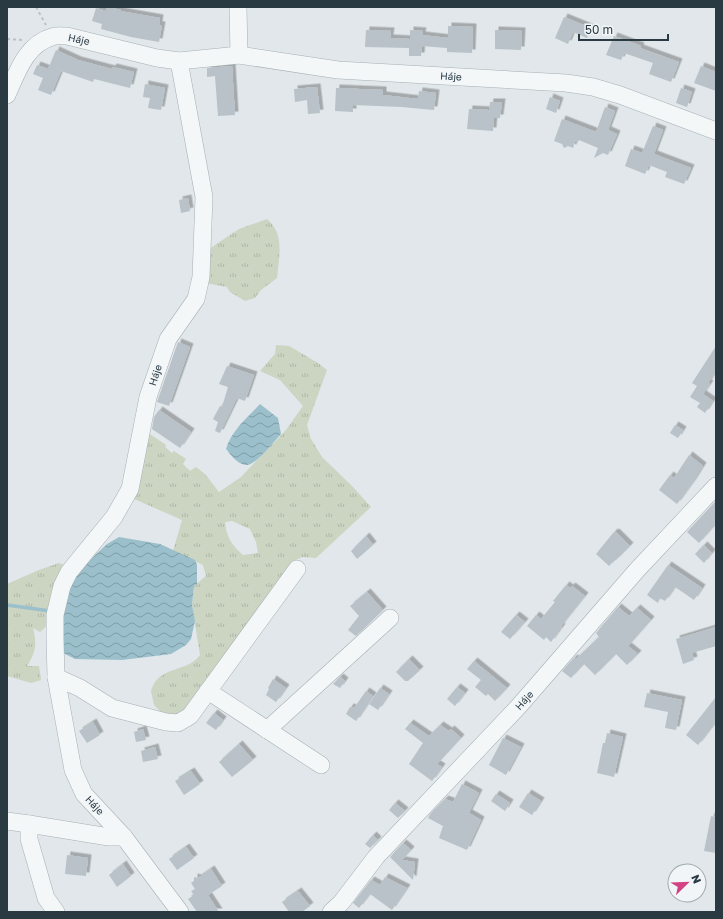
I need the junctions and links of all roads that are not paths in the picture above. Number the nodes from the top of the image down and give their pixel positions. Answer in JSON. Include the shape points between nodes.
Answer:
{"nodes":[{"id":1,"x":238,"y":7,"type":"edge"},
{"id":2,"x":239,"y":55,"type":"junction"},
{"id":3,"x":179,"y":61,"type":"junction"},
{"id":4,"x":7,"y":95,"type":"edge"},
{"id":5,"x":716,"y":131,"type":"edge"},
{"id":6,"x":716,"y":486,"type":"edge"},
{"id":7,"x":297,"y":568,"type":"dead end"},
{"id":8,"x":390,"y":618,"type":"dead end"},
{"id":9,"x":56,"y":677,"type":"junction"},
{"id":10,"x":208,"y":691,"type":"junction"},
{"id":11,"x":267,"y":730,"type":"junction"},
{"id":12,"x":321,"y":765,"type":"dead end"},
{"id":13,"x":7,"y":821,"type":"edge"},
{"id":14,"x":29,"y":824,"type":"junction"},
{"id":15,"x":124,"y":836,"type":"junction"},
{"id":16,"x":56,"y":912,"type":"edge"},
{"id":17,"x":180,"y":912,"type":"edge"},
{"id":18,"x":331,"y":912,"type":"edge"}],
"edges":[{"from":1,"to":2,"type":"street"},
{"from":2,"to":3,"type":"street","name":"Háje"},
{"from":2,"to":5,"type":"street","name":"Háje","via":[[338,70],[566,83],[593,87]]},
{"from":3,"to":4,"type":"street","name":"Háje","via":[[67,36],[54,36],[43,40],[24,59]]},
{"from":3,"to":9,"type":"street","name":"Háje","via":[[204,197],[201,277],[196,299],[165,346],[148,397],[130,489],[114,517],[69,572],[62,586],[55,616]]},
{"from":6,"to":18,"type":"street","name":"Háje","via":[[638,570],[519,706],[376,857],[341,903]]},
{"from":7,"to":10,"type":"street"},
{"from":8,"to":11,"type":"street"},
{"from":9,"to":10,"type":"street","via":[[112,708],[178,723],[190,716]]},
{"from":9,"to":15,"type":"street","name":"Háje","via":[[73,770],[84,794]]},
{"from":10,"to":11,"type":"street"},
{"from":11,"to":12,"type":"street"},
{"from":13,"to":14,"type":"street"},
{"from":14,"to":15,"type":"street","via":[[109,838]]},
{"from":14,"to":16,"type":"street","via":[[29,839],[46,898]]},
{"from":15,"to":17,"type":"street","name":"Háje"}]}
